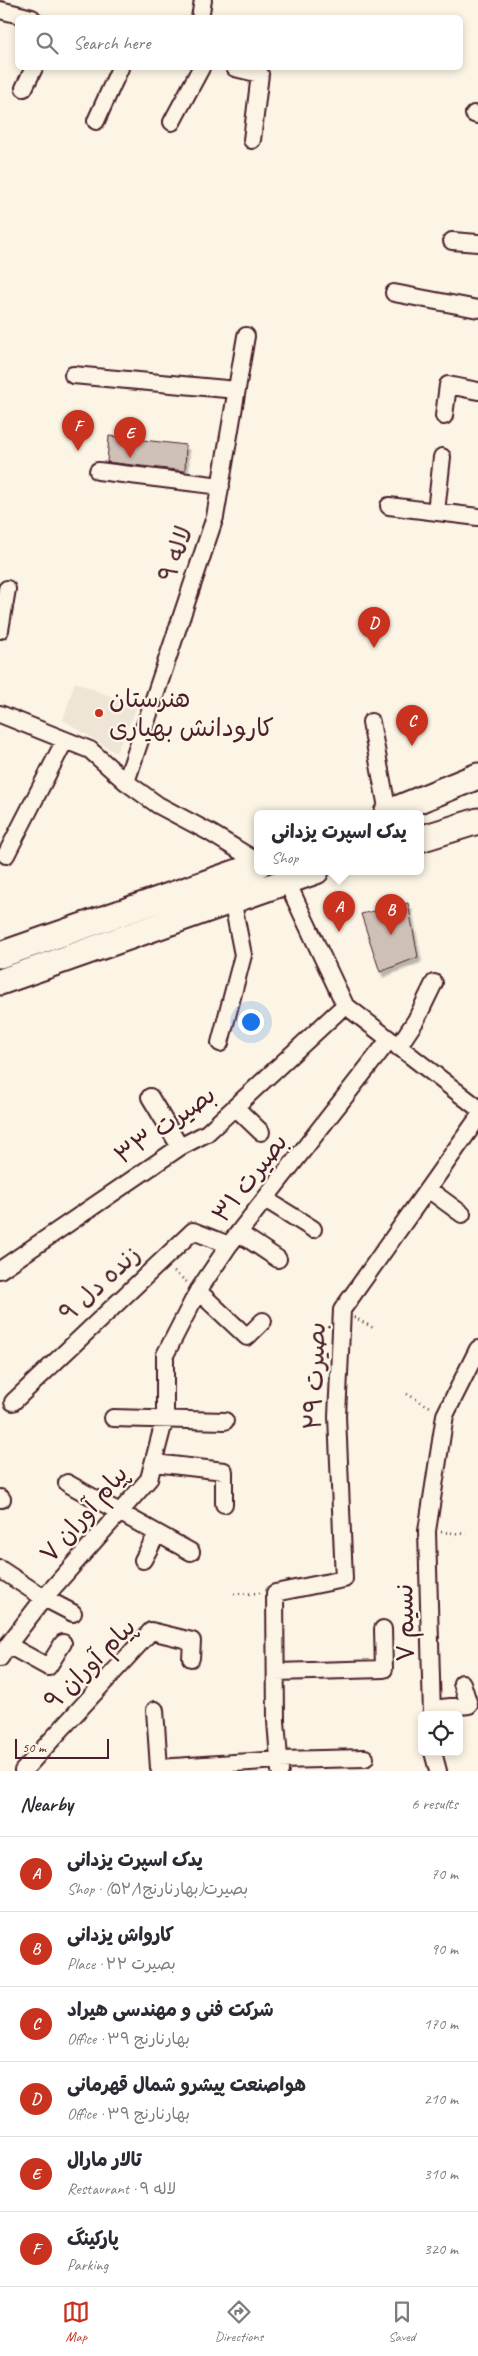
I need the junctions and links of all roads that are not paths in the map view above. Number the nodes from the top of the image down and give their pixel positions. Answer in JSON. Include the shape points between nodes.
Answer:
{"nodes":[{"id":1,"x":203,"y":0,"type":"edge"},
{"id":2,"x":0,"y":10,"type":"edge"},
{"id":3,"x":20,"y":15,"type":"edge"},
{"id":4,"x":200,"y":15,"type":"edge"},
{"id":5,"x":33,"y":70,"type":"edge"},
{"id":6,"x":119,"y":70,"type":"edge"},
{"id":7,"x":200,"y":70,"type":"edge"},
{"id":8,"x":243,"y":70,"type":"edge"},
{"id":9,"x":24,"y":88,"type":"dead end"},
{"id":10,"x":96,"y":121,"type":"dead end"},
{"id":11,"x":172,"y":122,"type":"dead end"},
{"id":12,"x":252,"y":140,"type":"dead end"},
{"id":13,"x":452,"y":241,"type":"dead end"},
{"id":14,"x":478,"y":243,"type":"edge"},
{"id":15,"x":394,"y":293,"type":"dead end"},
{"id":16,"x":478,"y":309,"type":"edge"},
{"id":17,"x":246,"y":336,"type":"dead end"},
{"id":18,"x":73,"y":376,"type":"dead end"},
{"id":19,"x":237,"y":390,"type":"junction"},
{"id":20,"x":478,"y":391,"type":"edge"},
{"id":21,"x":444,"y":416,"type":"dead end"},
{"id":22,"x":442,"y":458,"type":"dead end"},
{"id":23,"x":98,"y":471,"type":"dead end"},
{"id":24,"x":221,"y":486,"type":"junction"},
{"id":25,"x":389,"y":506,"type":"dead end"},
{"id":26,"x":436,"y":512,"type":"junction"},
{"id":27,"x":478,"y":517,"type":"edge"},
{"id":28,"x":6,"y":589,"type":"dead end"},
{"id":29,"x":0,"y":630,"type":"edge"},
{"id":30,"x":0,"y":714,"type":"edge"},
{"id":31,"x":371,"y":722,"type":"dead end"},
{"id":32,"x":65,"y":740,"type":"junction"},
{"id":33,"x":478,"y":776,"type":"edge"},
{"id":34,"x":126,"y":782,"type":"junction"},
{"id":35,"x":478,"y":793,"type":"edge"},
{"id":36,"x":386,"y":810,"type":"edge"},
{"id":37,"x":394,"y":810,"type":"edge"},
{"id":38,"x":401,"y":810,"type":"edge"},
{"id":39,"x":478,"y":822,"type":"edge"},
{"id":40,"x":424,"y":838,"type":"edge"},
{"id":41,"x":6,"y":855,"type":"dead end"},
{"id":42,"x":254,"y":861,"type":"edge"},
{"id":43,"x":254,"y":865,"type":"edge"},
{"id":44,"x":303,"y":875,"type":"edge"},
{"id":45,"x":286,"y":880,"type":"junction"},
{"id":46,"x":232,"y":899,"type":"junction"},
{"id":47,"x":0,"y":955,"type":"edge"},
{"id":48,"x":0,"y":982,"type":"edge"},
{"id":49,"x":434,"y":983,"type":"dead end"},
{"id":50,"x":345,"y":1005,"type":"junction"},
{"id":51,"x":220,"y":1043,"type":"dead end"},
{"id":52,"x":394,"y":1044,"type":"junction"},
{"id":53,"x":150,"y":1097,"type":"dead end"},
{"id":54,"x":235,"y":1107,"type":"junction"},
{"id":55,"x":478,"y":1108,"type":"edge"},
{"id":56,"x":478,"y":1118,"type":"edge"},
{"id":57,"x":261,"y":1132,"type":"dead end"},
{"id":58,"x":180,"y":1147,"type":"junction"},
{"id":59,"x":428,"y":1189,"type":"junction"},
{"id":60,"x":265,"y":1199,"type":"junction"},
{"id":61,"x":462,"y":1214,"type":"dead end"},
{"id":62,"x":313,"y":1229,"type":"dead end"},
{"id":63,"x":234,"y":1239,"type":"junction"},
{"id":64,"x":278,"y":1259,"type":"dead end"},
{"id":65,"x":0,"y":1270,"type":"edge"},
{"id":66,"x":198,"y":1291,"type":"junction"},
{"id":67,"x":263,"y":1320,"type":"dead end"},
{"id":68,"x":478,"y":1350,"type":"edge"},
{"id":69,"x":165,"y":1355,"type":"joint"},
{"id":70,"x":13,"y":1402,"type":"dead end"},
{"id":71,"x":113,"y":1418,"type":"dead end"},
{"id":72,"x":165,"y":1418,"type":"junction"},
{"id":73,"x":225,"y":1421,"type":"dead end"},
{"id":74,"x":154,"y":1463,"type":"junction"},
{"id":75,"x":67,"y":1483,"type":"dead end"},
{"id":76,"x":224,"y":1504,"type":"dead end"},
{"id":77,"x":119,"y":1513,"type":"junction"},
{"id":78,"x":157,"y":1534,"type":"junction"},
{"id":79,"x":191,"y":1552,"type":"dead end"},
{"id":80,"x":143,"y":1560,"type":"dead end"},
{"id":81,"x":0,"y":1568,"type":"edge"},
{"id":82,"x":44,"y":1598,"type":"junction"},
{"id":83,"x":73,"y":1613,"type":"dead end"},
{"id":84,"x":383,"y":1629,"type":"dead end"},
{"id":85,"x":63,"y":1643,"type":"dead end"},
{"id":86,"x":4,"y":1651,"type":"edge"},
{"id":87,"x":191,"y":1658,"type":"dead end"},
{"id":88,"x":276,"y":1672,"type":"junction"},
{"id":89,"x":462,"y":1683,"type":"dead end"},
{"id":90,"x":156,"y":1710,"type":"dead end"},
{"id":91,"x":432,"y":1711,"type":"edge"},
{"id":92,"x":437,"y":1711,"type":"edge"},
{"id":93,"x":434,"y":1756,"type":"edge"},
{"id":94,"x":366,"y":1758,"type":"dead end"},
{"id":95,"x":280,"y":1765,"type":"edge"},
{"id":96,"x":22,"y":1771,"type":"edge"},
{"id":97,"x":438,"y":1771,"type":"edge"}],
"edges":[{"from":1,"to":4,"type":"street"},
{"from":2,"to":3,"type":"street"},
{"from":5,"to":9,"type":"street"},
{"from":6,"to":10,"type":"street"},
{"from":7,"to":11,"type":"street"},
{"from":8,"to":12,"type":"street","via":[[260,74]]},
{"from":13,"to":14,"type":"street"},
{"from":15,"to":16,"type":"street"},
{"from":17,"to":19,"type":"street","name":"لاله ۹"},
{"from":18,"to":19,"type":"street"},
{"from":19,"to":24,"type":"street","name":"لاله ۹"},
{"from":20,"to":21,"type":"street","via":[[448,385]]},
{"from":22,"to":26,"type":"street"},
{"from":23,"to":24,"type":"street"},
{"from":24,"to":34,"type":"street","name":"لاله ۹","via":[[215,517]]},
{"from":25,"to":26,"type":"street"},
{"from":26,"to":27,"type":"street"},
{"from":28,"to":29,"type":"street"},
{"from":30,"to":32,"type":"street"},
{"from":31,"to":36,"type":"street"},
{"from":32,"to":34,"type":"street","via":[[90,750]]},
{"from":32,"to":41,"type":"street"},
{"from":33,"to":37,"type":"highway"},
{"from":34,"to":42,"type":"street","via":[[158,805],[209,832]]},
{"from":35,"to":38,"type":"highway"},
{"from":39,"to":40,"type":"highway"},
{"from":43,"to":47,"type":"highway"},
{"from":44,"to":45,"type":"highway"},
{"from":45,"to":46,"type":"highway"},
{"from":45,"to":50,"type":"street"},
{"from":46,"to":48,"type":"highway"},
{"from":46,"to":51,"type":"street","via":[[243,955]]},
{"from":49,"to":52,"type":"street","name":"بصیرت ۳۱","via":[[416,1020]]},
{"from":50,"to":52,"type":"street"},
{"from":50,"to":54,"type":"street","name":"بصیرت ۳۳"},
{"from":52,"to":55,"type":"street"},
{"from":52,"to":60,"type":"street","name":"بصیرت ۳۱"},
{"from":53,"to":58,"type":"street"},
{"from":54,"to":57,"type":"street"},
{"from":54,"to":58,"type":"street","name":"بصیرت ۳۳","via":[[207,1133]]},
{"from":56,"to":59,"type":"street","name":"بصیرت ۲۹"},
{"from":58,"to":65,"type":"street","name":"بصیرت ۳۳"},
{"from":59,"to":61,"type":"street"},
{"from":59,"to":88,"type":"street","name":"بصیرت ۲۹","via":[[342,1310],[337,1416],[344,1579],[275,1593]]},
{"from":60,"to":62,"type":"street"},
{"from":60,"to":63,"type":"street","name":"بصیرت ۳۱"},
{"from":63,"to":64,"type":"street"},
{"from":63,"to":66,"type":"street","name":"بصیرت ۳۱"},
{"from":63,"to":70,"type":"street","name":"زنده دل ۹","via":[[193,1231]]},
{"from":66,"to":67,"type":"street","via":[[247,1337]]},
{"from":66,"to":69,"type":"street","name":"بصیرت ۳۱"},
{"from":68,"to":91,"type":"street","name":"نسیم ۷","via":[[445,1415],[427,1531]]},
{"from":69,"to":72,"type":"street","name":"پیام آوران ۷"},
{"from":71,"to":72,"type":"street"},
{"from":72,"to":73,"type":"street"},
{"from":72,"to":74,"type":"street","name":"پیام آوران ۷"},
{"from":74,"to":76,"type":"street","via":[[224,1471]]},
{"from":74,"to":77,"type":"street","name":"پیام آوران ۷","via":[[149,1479]]},
{"from":75,"to":77,"type":"street"},
{"from":77,"to":78,"type":"street"},
{"from":77,"to":82,"type":"street","name":"پیام آوران ۷"},
{"from":78,"to":79,"type":"street"},
{"from":78,"to":80,"type":"street"},
{"from":81,"to":82,"type":"street"},
{"from":82,"to":83,"type":"street"},
{"from":82,"to":86,"type":"street","name":"پیام آوران ۷"},
{"from":84,"to":88,"type":"street","via":[[384,1669]]},
{"from":85,"to":86,"type":"street","via":[[48,1667]]},
{"from":87,"to":96,"type":"street","name":"پیام آوران ۹","via":[[192,1641],[151,1631]]},
{"from":88,"to":95,"type":"street"},
{"from":89,"to":92,"type":"street","via":[[469,1705]]},
{"from":90,"to":95,"type":"street","via":[[158,1768]]},
{"from":93,"to":97,"type":"street"},
{"from":94,"to":95,"type":"street"}]}
